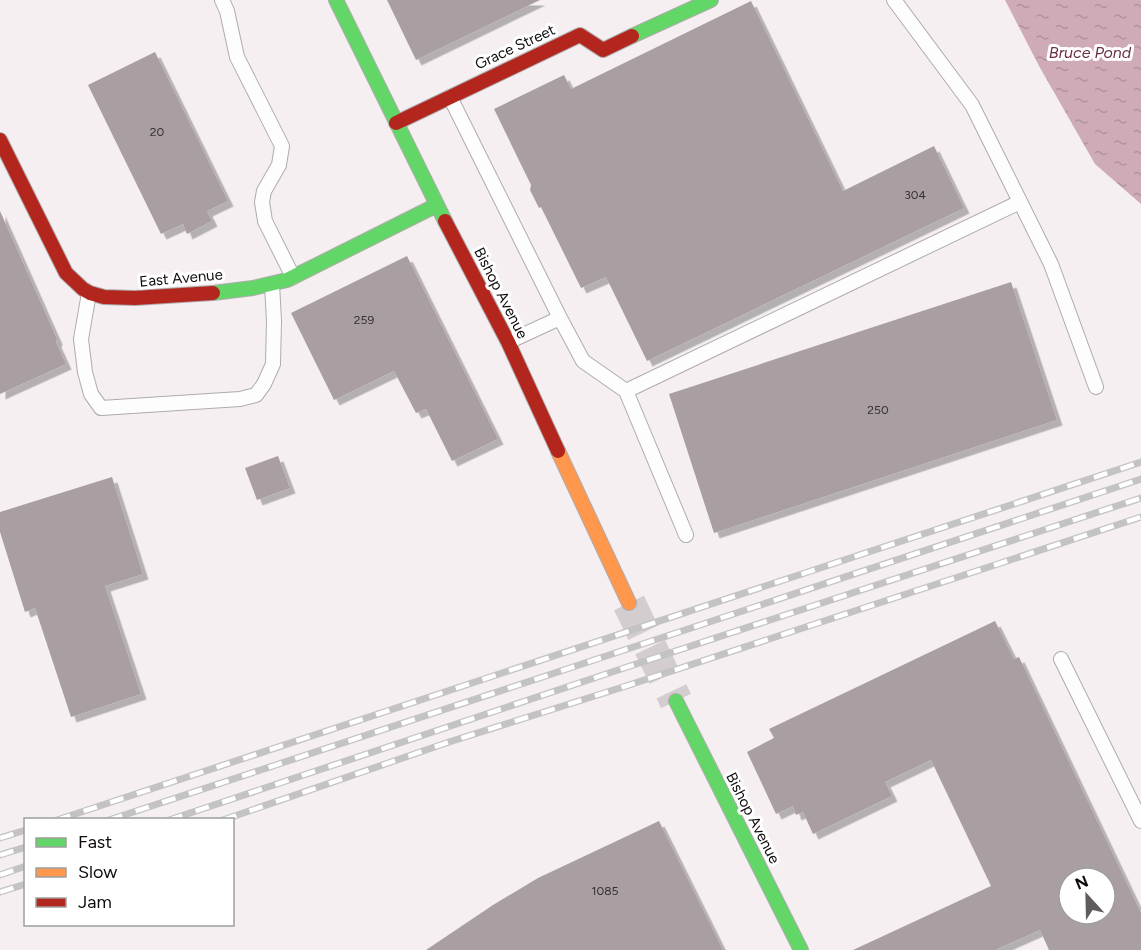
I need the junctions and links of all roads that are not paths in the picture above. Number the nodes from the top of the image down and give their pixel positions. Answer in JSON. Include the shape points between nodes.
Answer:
{"nodes":[{"id":1,"x":222,"y":0,"type":"edge"},
{"id":2,"x":336,"y":0,"type":"edge"},
{"id":3,"x":711,"y":0,"type":"edge"},
{"id":4,"x":894,"y":0,"type":"edge"},
{"id":5,"x":449,"y":97,"type":"junction"},
{"id":6,"x":396,"y":123,"type":"junction"},
{"id":7,"x":0,"y":140,"type":"edge"},
{"id":8,"x":1020,"y":201,"type":"junction"},
{"id":9,"x":437,"y":205,"type":"junction"},
{"id":10,"x":293,"y":277,"type":"junction"},
{"id":11,"x":272,"y":284,"type":"junction"},
{"id":12,"x":89,"y":293,"type":"junction"},
{"id":13,"x":560,"y":318,"type":"junction"},
{"id":14,"x":508,"y":342,"type":"junction"},
{"id":15,"x":1096,"y":387,"type":"dead end"},
{"id":16,"x":626,"y":391,"type":"junction"},
{"id":17,"x":686,"y":535,"type":"dead end"},
{"id":18,"x":629,"y":603,"type":"tunnel mouth"},
{"id":19,"x":1060,"y":659,"type":"dead end"},
{"id":20,"x":676,"y":701,"type":"tunnel mouth"},
{"id":21,"x":1141,"y":821,"type":"edge"},
{"id":22,"x":801,"y":950,"type":"edge"}],
"edges":[{"from":1,"to":10,"type":"lane","via":[[237,57],[282,146],[279,165],[262,202],[265,221]]},
{"from":2,"to":6,"type":"street","name":"Bishop Avenue"},
{"from":3,"to":5,"type":"street","name":"Grace Street","via":[[603,50],[580,34]]},
{"from":4,"to":8,"type":"lane","via":[[972,105]]},
{"from":5,"to":6,"type":"street","name":"Grace Street"},
{"from":5,"to":13,"type":"lane"},
{"from":6,"to":9,"type":"street","name":"Bishop Avenue"},
{"from":7,"to":12,"type":"street","via":[[62,266]]},
{"from":8,"to":15,"type":"lane","via":[[1051,264]]},
{"from":8,"to":16,"type":"lane"},
{"from":9,"to":10,"type":"street","name":"East Avenue"},
{"from":9,"to":14,"type":"street","name":"Bishop Avenue"},
{"from":10,"to":11,"type":"street","name":"East Avenue"},
{"from":11,"to":12,"type":"street","name":"East Avenue","via":[[184,296],[128,298]]},
{"from":11,"to":12,"type":"lane","via":[[273,364],[256,395],[101,408],[91,394],[81,339]]},
{"from":13,"to":14,"type":"lane"},
{"from":13,"to":16,"type":"lane","via":[[583,361]]},
{"from":14,"to":18,"type":"street","name":"Bishop Avenue"},
{"from":16,"to":17,"type":"lane"},
{"from":19,"to":21,"type":"lane"},
{"from":20,"to":22,"type":"street","name":"Bishop Avenue"}]}
